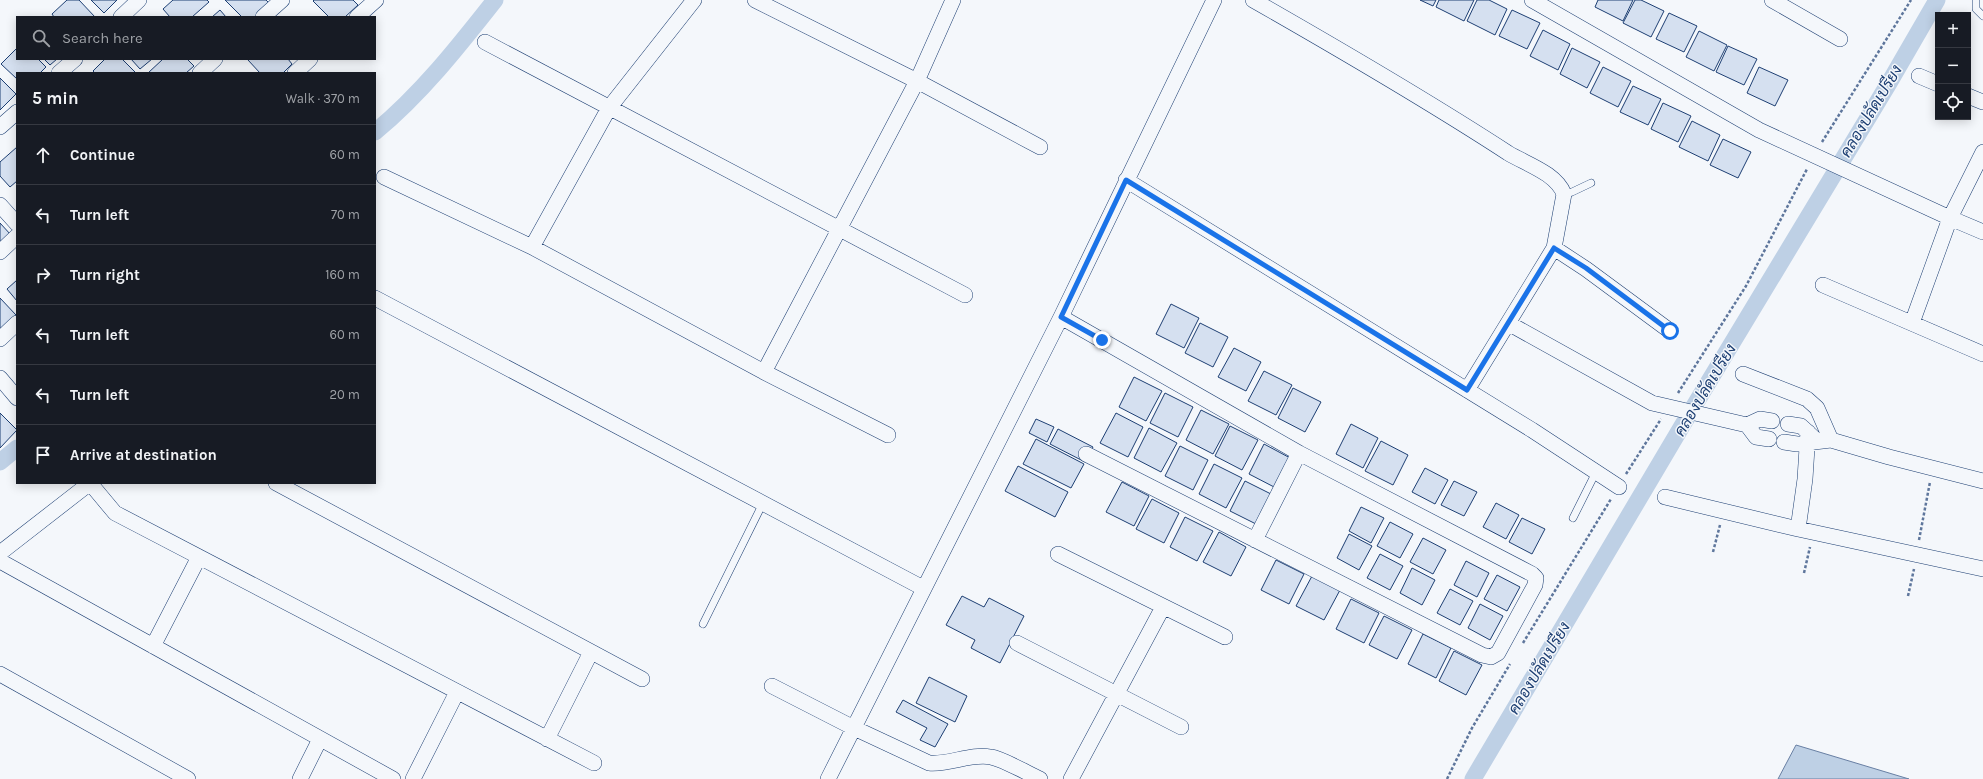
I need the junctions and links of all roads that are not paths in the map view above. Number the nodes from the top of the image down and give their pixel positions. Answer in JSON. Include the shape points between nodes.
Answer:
{"nodes":[{"id":1,"x":139,"y":0,"type":"edge"},
{"id":2,"x":282,"y":0,"type":"edge"},
{"id":3,"x":376,"y":0,"type":"edge"},
{"id":4,"x":694,"y":0,"type":"edge"},
{"id":5,"x":755,"y":0,"type":"edge"},
{"id":6,"x":953,"y":0,"type":"edge"},
{"id":7,"x":1214,"y":0,"type":"edge"},
{"id":8,"x":1253,"y":0,"type":"edge"},
{"id":9,"x":1532,"y":0,"type":"edge"},
{"id":10,"x":1772,"y":0,"type":"edge"},
{"id":11,"x":1976,"y":0,"type":"edge"},
{"id":12,"x":122,"y":16,"type":"edge"},
{"id":13,"x":264,"y":16,"type":"edge"},
{"id":14,"x":358,"y":16,"type":"edge"},
{"id":15,"x":1983,"y":16,"type":"edge"},
{"id":16,"x":1840,"y":39,"type":"dead end"},
{"id":17,"x":485,"y":42,"type":"dead end"},
{"id":18,"x":74,"y":60,"type":"edge"},
{"id":19,"x":215,"y":60,"type":"edge"},
{"id":20,"x":309,"y":60,"type":"edge"},
{"id":21,"x":61,"y":72,"type":"edge"},
{"id":22,"x":201,"y":72,"type":"edge"},
{"id":23,"x":295,"y":72,"type":"edge"},
{"id":24,"x":1919,"y":76,"type":"dead end"},
{"id":25,"x":917,"y":81,"type":"junction"},
{"id":26,"x":1935,"y":83,"type":"edge"},
{"id":27,"x":1971,"y":97,"type":"edge"},
{"id":28,"x":1983,"y":102,"type":"edge"},
{"id":29,"x":609,"y":108,"type":"junction"},
{"id":30,"x":16,"y":113,"type":"edge"},
{"id":31,"x":0,"y":127,"type":"edge"},
{"id":32,"x":1040,"y":148,"type":"dead end"},
{"id":33,"x":1983,"y":152,"type":"edge"},
{"id":34,"x":384,"y":177,"type":"dead end"},
{"id":35,"x":1126,"y":180,"type":"junction"},
{"id":36,"x":1590,"y":183,"type":"dead end"},
{"id":37,"x":1564,"y":194,"type":"junction"},
{"id":38,"x":0,"y":206,"type":"edge"},
{"id":39,"x":1950,"y":218,"type":"junction"},
{"id":40,"x":16,"y":223,"type":"edge"},
{"id":41,"x":840,"y":227,"type":"junction"},
{"id":42,"x":1983,"y":232,"type":"edge"},
{"id":43,"x":16,"y":237,"type":"edge"},
{"id":44,"x":532,"y":247,"type":"junction"},
{"id":45,"x":1554,"y":248,"type":"junction"},
{"id":46,"x":0,"y":252,"type":"edge"},
{"id":47,"x":1823,"y":286,"type":"dead end"},
{"id":48,"x":965,"y":295,"type":"dead end"},
{"id":49,"x":376,"y":299,"type":"edge"},
{"id":50,"x":1061,"y":317,"type":"junction"},
{"id":51,"x":1508,"y":323,"type":"junction"},
{"id":52,"x":1912,"y":323,"type":"junction"},
{"id":53,"x":16,"y":324,"type":"edge"},
{"id":54,"x":1670,"y":331,"type":"dead end"},
{"id":55,"x":0,"y":339,"type":"edge"},
{"id":56,"x":1983,"y":354,"type":"edge"},
{"id":57,"x":764,"y":372,"type":"junction"},
{"id":58,"x":1743,"y":374,"type":"dead end"},
{"id":59,"x":0,"y":378,"type":"edge"},
{"id":60,"x":1467,"y":390,"type":"junction"},
{"id":61,"x":16,"y":397,"type":"edge"},
{"id":62,"x":1772,"y":421,"type":"dead end"},
{"id":63,"x":1788,"y":424,"type":"dead end"},
{"id":64,"x":1747,"y":425,"type":"junction"},
{"id":65,"x":888,"y":435,"type":"dead end"},
{"id":66,"x":1769,"y":439,"type":"dead end"},
{"id":67,"x":1816,"y":439,"type":"junction"},
{"id":68,"x":1784,"y":442,"type":"dead end"},
{"id":69,"x":1300,"y":453,"type":"junction"},
{"id":70,"x":1086,"y":454,"type":"dead end"},
{"id":71,"x":1596,"y":472,"type":"junction"},
{"id":72,"x":1983,"y":481,"type":"edge"},
{"id":73,"x":89,"y":484,"type":"edge"},
{"id":74,"x":91,"y":484,"type":"edge"},
{"id":75,"x":278,"y":484,"type":"edge"},
{"id":76,"x":1619,"y":487,"type":"road end"},
{"id":77,"x":1665,"y":497,"type":"dead end"},
{"id":78,"x":763,"y":503,"type":"junction"},
{"id":79,"x":1573,"y":518,"type":"dead end"},
{"id":80,"x":1798,"y":529,"type":"junction"},
{"id":81,"x":1255,"y":540,"type":"junction"},
{"id":82,"x":0,"y":553,"type":"edge"},
{"id":83,"x":1058,"y":554,"type":"dead end"},
{"id":84,"x":199,"y":557,"type":"junction"},
{"id":85,"x":0,"y":561,"type":"edge"},
{"id":86,"x":1983,"y":569,"type":"edge"},
{"id":87,"x":923,"y":588,"type":"junction"},
{"id":88,"x":1163,"y":607,"type":"junction"},
{"id":89,"x":703,"y":624,"type":"dead end"},
{"id":90,"x":1225,"y":637,"type":"dead end"},
{"id":91,"x":1017,"y":643,"type":"dead end"},
{"id":92,"x":153,"y":646,"type":"junction"},
{"id":93,"x":591,"y":652,"type":"junction"},
{"id":94,"x":0,"y":674,"type":"edge"},
{"id":95,"x":642,"y":679,"type":"dead end"},
{"id":96,"x":772,"y":686,"type":"dead end"},
{"id":97,"x":457,"y":692,"type":"junction"},
{"id":98,"x":1115,"y":694,"type":"junction"},
{"id":99,"x":1181,"y":726,"type":"dead end"},
{"id":100,"x":854,"y":728,"type":"junction"},
{"id":101,"x":320,"y":739,"type":"junction"},
{"id":102,"x":547,"y":739,"type":"junction"},
{"id":103,"x":594,"y":763,"type":"dead end"},
{"id":104,"x":188,"y":779,"type":"edge"},
{"id":105,"x":300,"y":779,"type":"edge"},
{"id":106,"x":393,"y":779,"type":"edge"},
{"id":107,"x":413,"y":779,"type":"edge"},
{"id":108,"x":828,"y":779,"type":"edge"},
{"id":109,"x":1040,"y":779,"type":"edge"},
{"id":110,"x":1071,"y":779,"type":"edge"}],
"edges":[{"from":1,"to":12,"type":"street"},
{"from":2,"to":13,"type":"street"},
{"from":3,"to":14,"type":"street"},
{"from":4,"to":29,"type":"street"},
{"from":5,"to":25,"type":"street"},
{"from":6,"to":25,"type":"street"},
{"from":7,"to":35,"type":"street"},
{"from":8,"to":37,"type":"street","via":[[1547,174],[1562,188]]},
{"from":9,"to":39,"type":"street","via":[[1760,130],[1814,149],[1851,171]]},
{"from":10,"to":16,"type":"street"},
{"from":11,"to":15,"type":"lane","via":[[1976,9]]},
{"from":17,"to":29,"type":"street"},
{"from":18,"to":21,"type":"street"},
{"from":19,"to":22,"type":"street"},
{"from":20,"to":23,"type":"street"},
{"from":24,"to":26,"type":"street"},
{"from":25,"to":32,"type":"street"},
{"from":25,"to":41,"type":"street"},
{"from":27,"to":28,"type":"street"},
{"from":29,"to":41,"type":"street"},
{"from":29,"to":44,"type":"street"},
{"from":30,"to":31,"type":"street"},
{"from":33,"to":39,"type":"street"},
{"from":34,"to":44,"type":"street"},
{"from":35,"to":50,"type":"street"},
{"from":35,"to":60,"type":"street"},
{"from":36,"to":37,"type":"lane"},
{"from":37,"to":45,"type":"street"},
{"from":38,"to":40,"type":"street"},
{"from":39,"to":42,"type":"street"},
{"from":39,"to":52,"type":"street"},
{"from":41,"to":48,"type":"street"},
{"from":41,"to":57,"type":"street"},
{"from":43,"to":46,"type":"street"},
{"from":44,"to":57,"type":"street"},
{"from":45,"to":51,"type":"street"},
{"from":45,"to":54,"type":"street","via":[[1586,268]]},
{"from":47,"to":52,"type":"street"},
{"from":49,"to":78,"type":"street"},
{"from":50,"to":69,"type":"street"},
{"from":50,"to":87,"type":"street"},
{"from":51,"to":60,"type":"street"},
{"from":51,"to":64,"type":"street","via":[[1652,402]]},
{"from":52,"to":56,"type":"street"},
{"from":53,"to":55,"type":"street"},
{"from":57,"to":65,"type":"street"},
{"from":58,"to":67,"type":"street","via":[[1807,399],[1817,408]]},
{"from":59,"to":61,"type":"street"},
{"from":60,"to":71,"type":"street"},
{"from":62,"to":64,"type":"street","via":[[1760,419]]},
{"from":63,"to":67,"type":"street","via":[[1801,426]]},
{"from":64,"to":66,"type":"street","via":[[1756,437]]},
{"from":67,"to":68,"type":"street","via":[[1796,444]]},
{"from":67,"to":72,"type":"street"},
{"from":67,"to":80,"type":"street","via":[[1805,479]]},
{"from":69,"to":81,"type":"street"},
{"from":69,"to":81,"type":"street","via":[[1532,574],[1536,578],[1535,585],[1498,653],[1491,657],[1482,655]]},
{"from":70,"to":81,"type":"street"},
{"from":71,"to":76,"type":"street"},
{"from":71,"to":79,"type":"lane"},
{"from":73,"to":82,"type":"street"},
{"from":74,"to":84,"type":"street","via":[[115,513]]},
{"from":75,"to":93,"type":"street"},
{"from":77,"to":80,"type":"street"},
{"from":78,"to":87,"type":"street"},
{"from":78,"to":89,"type":"lane"},
{"from":80,"to":86,"type":"street"},
{"from":83,"to":88,"type":"street"},
{"from":84,"to":92,"type":"street"},
{"from":84,"to":97,"type":"street"},
{"from":85,"to":92,"type":"street"},
{"from":87,"to":100,"type":"street"},
{"from":88,"to":90,"type":"street"},
{"from":88,"to":98,"type":"street"},
{"from":91,"to":98,"type":"street"},
{"from":92,"to":101,"type":"street"},
{"from":93,"to":95,"type":"street"},
{"from":93,"to":102,"type":"street"},
{"from":94,"to":104,"type":"street"},
{"from":96,"to":100,"type":"street"},
{"from":97,"to":102,"type":"street"},
{"from":97,"to":107,"type":"street"},
{"from":98,"to":99,"type":"street"},
{"from":98,"to":110,"type":"street"},
{"from":100,"to":108,"type":"street"},
{"from":100,"to":109,"type":"street","via":[[929,763],[940,764],[992,757]]},
{"from":101,"to":105,"type":"street"},
{"from":101,"to":106,"type":"street"},
{"from":102,"to":103,"type":"street"}]}
